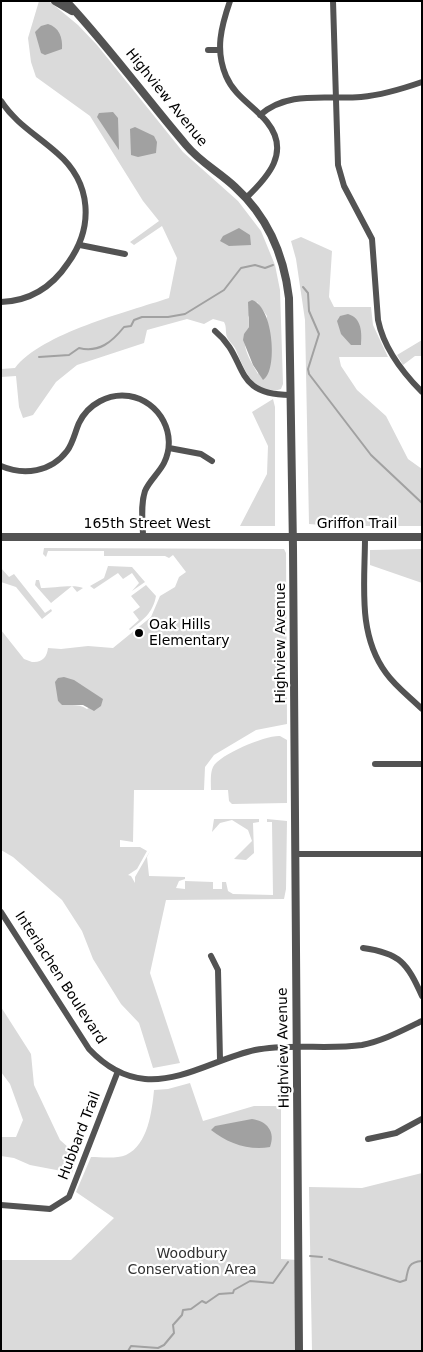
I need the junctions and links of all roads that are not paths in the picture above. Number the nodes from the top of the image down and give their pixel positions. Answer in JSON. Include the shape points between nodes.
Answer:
{"nodes":[{"id":1,"x":55,"y":1,"type":"edge"},
{"id":2,"x":66,"y":1,"type":"edge"},
{"id":3,"x":230,"y":1,"type":"edge"},
{"id":4,"x":333,"y":1,"type":"edge"},
{"id":5,"x":76,"y":13,"type":"junction"},
{"id":6,"x":208,"y":50,"type":"dead end"},
{"id":7,"x":220,"y":50,"type":"junction"},
{"id":8,"x":422,"y":82,"type":"edge"},
{"id":9,"x":335,"y":98,"type":"junction"},
{"id":10,"x":1,"y":101,"type":"edge"},
{"id":11,"x":260,"y":115,"type":"junction"},
{"id":12,"x":246,"y":198,"type":"junction"},
{"id":13,"x":80,"y":245,"type":"junction"},
{"id":14,"x":125,"y":254,"type":"dead end"},
{"id":15,"x":1,"y":302,"type":"edge"},
{"id":16,"x":215,"y":331,"type":"dead end"},
{"id":17,"x":422,"y":392,"type":"edge"},
{"id":18,"x":290,"y":395,"type":"junction"},
{"id":19,"x":169,"y":448,"type":"junction"},
{"id":20,"x":212,"y":461,"type":"dead end"},
{"id":21,"x":1,"y":466,"type":"edge"},
{"id":22,"x":293,"y":536,"type":"junction"},
{"id":23,"x":1,"y":537,"type":"edge"},
{"id":24,"x":142,"y":537,"type":"junction"},
{"id":25,"x":365,"y":537,"type":"junction"},
{"id":26,"x":422,"y":537,"type":"edge"},
{"id":27,"x":422,"y":709,"type":"edge"},
{"id":28,"x":375,"y":764,"type":"dead end"},
{"id":29,"x":422,"y":764,"type":"edge"},
{"id":30,"x":295,"y":854,"type":"junction"},
{"id":31,"x":422,"y":854,"type":"edge"},
{"id":32,"x":1,"y":912,"type":"edge"},
{"id":33,"x":363,"y":948,"type":"dead end"},
{"id":34,"x":211,"y":956,"type":"dead end"},
{"id":35,"x":422,"y":996,"type":"edge"},
{"id":36,"x":422,"y":1020,"type":"edge"},
{"id":37,"x":296,"y":1046,"type":"junction"},
{"id":38,"x":220,"y":1060,"type":"junction"},
{"id":39,"x":118,"y":1071,"type":"junction"},
{"id":40,"x":422,"y":1119,"type":"edge"},
{"id":41,"x":368,"y":1139,"type":"dead end"},
{"id":42,"x":1,"y":1205,"type":"edge"},
{"id":43,"x":299,"y":1351,"type":"edge"}],
"edges":[{"from":1,"to":5,"type":"street","name":"Highview Avenue"},
{"from":2,"to":5,"type":"street","name":"Highview Avenue"},
{"from":3,"to":7,"type":"street","via":[[220,30]]},
{"from":4,"to":9,"type":"street"},
{"from":5,"to":12,"type":"street","name":"Highview Avenue","via":[[107,45],[188,147]]},
{"from":6,"to":7,"type":"street"},
{"from":7,"to":11,"type":"street","via":[[223,68],[231,85],[242,100]]},
{"from":8,"to":9,"type":"street","via":[[380,94]]},
{"from":9,"to":11,"type":"street","via":[[290,98]]},
{"from":9,"to":17,"type":"street","via":[[338,165],[344,186],[372,239],[380,326],[400,367]]},
{"from":10,"to":13,"type":"street","via":[[20,124],[65,161],[78,181],[86,216]]},
{"from":11,"to":12,"type":"street","via":[[273,134],[275,159],[268,176]]},
{"from":12,"to":18,"type":"street","name":"Highview Avenue","via":[[270,231],[285,272],[289,298]]},
{"from":13,"to":14,"type":"street"},
{"from":13,"to":15,"type":"street","via":[[58,278],[48,286],[27,298]]},
{"from":16,"to":18,"type":"street","via":[[229,344],[243,375],[253,386],[273,394]]},
{"from":18,"to":22,"type":"street","name":"Highview Avenue"},
{"from":19,"to":20,"type":"street","via":[[201,454]]},
{"from":19,"to":21,"type":"street","via":[[168,431],[155,408],[133,396],[116,396],[100,401],[87,412],[68,450],[54,462],[26,471]]},
{"from":19,"to":24,"type":"street","via":[[161,468],[145,490]]},
{"from":22,"to":24,"type":"street","name":"165th Street West"},
{"from":22,"to":25,"type":"street","name":"Griffon Trail"},
{"from":22,"to":30,"type":"street","name":"Highview Avenue"},
{"from":23,"to":24,"type":"street","name":"165th Street West"},
{"from":25,"to":26,"type":"street","name":"Griffon Trail"},
{"from":25,"to":27,"type":"street","via":[[364,606],[370,641],[385,672]]},
{"from":28,"to":29,"type":"street"},
{"from":30,"to":31,"type":"street"},
{"from":30,"to":37,"type":"street","name":"Highview Avenue"},
{"from":32,"to":39,"type":"street","name":"Interlachen Boulevard","via":[[89,1049]]},
{"from":33,"to":35,"type":"street","via":[[386,952],[403,963]]},
{"from":34,"to":38,"type":"street","via":[[218,970]]},
{"from":36,"to":37,"type":"street","name":"Interlachen Boulevard","via":[[385,1038],[362,1044]]},
{"from":37,"to":38,"type":"street","name":"Interlachen Boulevard","via":[[257,1050]]},
{"from":37,"to":43,"type":"street","name":"Highview Avenue"},
{"from":38,"to":39,"type":"street","name":"Interlachen Boulevard","via":[[169,1078],[142,1079]]},
{"from":39,"to":42,"type":"street","name":"Hubbard Trail","via":[[69,1197],[50,1209]]},
{"from":40,"to":41,"type":"street","via":[[396,1133]]}]}
